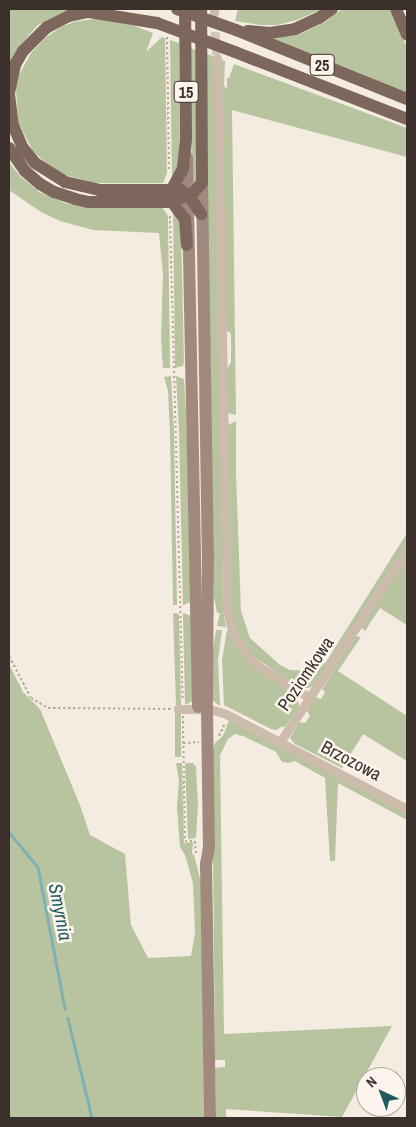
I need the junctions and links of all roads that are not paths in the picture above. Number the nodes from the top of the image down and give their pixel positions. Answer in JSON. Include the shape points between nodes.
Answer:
{"nodes":[{"id":1,"x":122,"y":9,"type":"edge"},
{"id":2,"x":177,"y":9,"type":"edge"},
{"id":3,"x":185,"y":9,"type":"edge"},
{"id":4,"x":200,"y":9,"type":"edge"},
{"id":5,"x":332,"y":9,"type":"edge"},
{"id":6,"x":396,"y":9,"type":"edge"},
{"id":7,"x":157,"y":23,"type":"junction"},
{"id":8,"x":236,"y":30,"type":"junction"},
{"id":9,"x":407,"y":35,"type":"edge"},
{"id":10,"x":217,"y":58,"type":"tunnel mouth"},
{"id":11,"x":407,"y":99,"type":"edge"},
{"id":12,"x":407,"y":118,"type":"edge"},
{"id":13,"x":186,"y":138,"type":"junction"},
{"id":14,"x":9,"y":148,"type":"edge"},
{"id":15,"x":202,"y":183,"type":"junction"},
{"id":16,"x":170,"y":195,"type":"junction"},
{"id":17,"x":189,"y":196,"type":"junction"},
{"id":18,"x":201,"y":214,"type":"junction"},
{"id":19,"x":188,"y":245,"type":"junction"},
{"id":20,"x":407,"y":550,"type":"edge"},
{"id":21,"x":310,"y":698,"type":"junction"},
{"id":22,"x":180,"y":709,"type":"road end"},
{"id":23,"x":202,"y":709,"type":"junction"},
{"id":24,"x":280,"y":742,"type":"junction"},
{"id":25,"x":407,"y":809,"type":"edge"},
{"id":26,"x":210,"y":1118,"type":"edge"}],
"edges":[{"from":1,"to":7,"type":"main road"},
{"from":2,"to":8,"type":"main road","number":"25","bridge":true},
{"from":3,"to":13,"type":"main road","number":"15"},
{"from":4,"to":15,"type":"main road"},
{"from":5,"to":8,"type":"main road","via":[[295,29],[270,32]]},
{"from":6,"to":9,"type":"main road"},
{"from":7,"to":12,"type":"main road","bridge":true},
{"from":7,"to":16,"type":"main road","via":[[88,12],[57,21],[36,36],[15,65],[11,78],[10,109],[15,131],[29,156],[42,169],[65,182],[99,190]]},
{"from":8,"to":11,"type":"main road","number":"25"},
{"from":10,"to":21,"type":"street","via":[[227,609],[233,635],[247,656]]},
{"from":13,"to":16,"type":"main road","via":[[183,168]]},
{"from":13,"to":17,"type":"main road"},
{"from":14,"to":16,"type":"main road","via":[[25,171],[40,184],[65,196],[88,202]]},
{"from":15,"to":17,"type":"main road"},
{"from":15,"to":18,"type":"main road"},
{"from":16,"to":17,"type":"main road"},
{"from":16,"to":19,"type":"main road","via":[[184,219]]},
{"from":17,"to":18,"type":"main road"},
{"from":17,"to":19,"type":"main road"},
{"from":18,"to":23,"type":"main road","via":[[208,552]]},
{"from":19,"to":23,"type":"main road"},
{"from":20,"to":21,"type":"street","name":"Poziomkowa"},
{"from":21,"to":24,"type":"street","name":"Poziomkowa"},
{"from":22,"to":23,"type":"street"},
{"from":23,"to":24,"type":"street","via":[[229,715]]},
{"from":23,"to":26,"type":"main road","via":[[201,864]]},
{"from":24,"to":25,"type":"street","name":"Brzozowa"}]}
